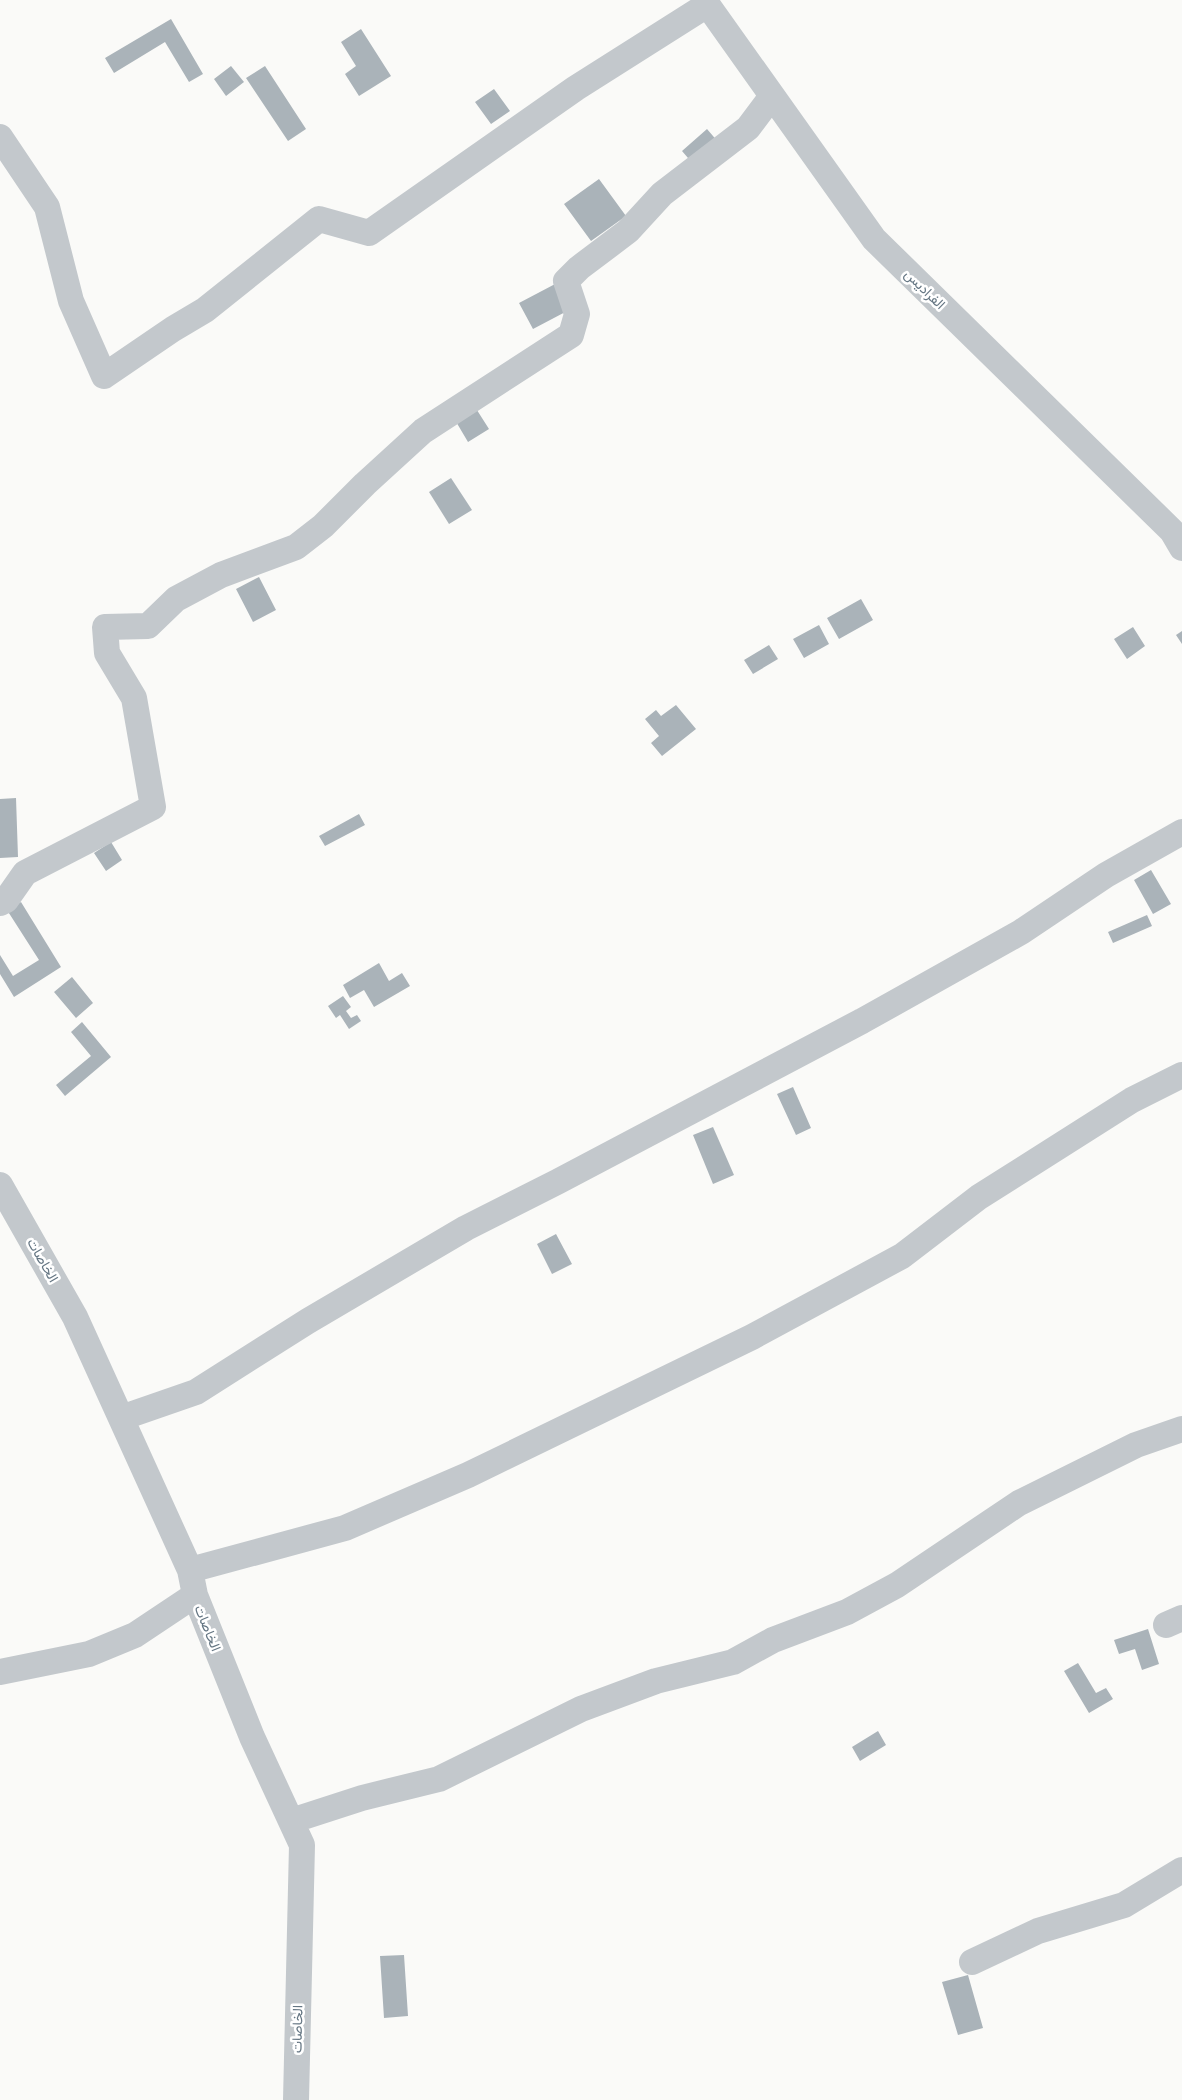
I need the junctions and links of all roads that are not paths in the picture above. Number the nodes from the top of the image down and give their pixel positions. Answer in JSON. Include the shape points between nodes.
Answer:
{"nodes":[{"id":1,"x":706,"y":2,"type":"edge"},
{"id":2,"x":772,"y":96,"type":"junction"},
{"id":3,"x":0,"y":137,"type":"edge"},
{"id":4,"x":1182,"y":548,"type":"edge"},
{"id":5,"x":1182,"y":832,"type":"edge"},
{"id":6,"x":0,"y":903,"type":"edge"},
{"id":7,"x":1182,"y":1075,"type":"edge"},
{"id":8,"x":0,"y":1185,"type":"edge"},
{"id":9,"x":121,"y":1418,"type":"junction"},
{"id":10,"x":1182,"y":1430,"type":"edge"},
{"id":11,"x":192,"y":1583,"type":"junction"},
{"id":12,"x":0,"y":1672,"type":"edge"},
{"id":13,"x":291,"y":1821,"type":"junction"},
{"id":14,"x":1182,"y":1870,"type":"edge"},
{"id":15,"x":972,"y":1962,"type":"dead end"},
{"id":16,"x":296,"y":2100,"type":"edge"}],
"edges":[{"from":1,"to":2,"type":"street","name":"الفراديس"},
{"from":1,"to":3,"type":"street","via":[[576,88],[370,233],[319,219],[205,310],[104,376],[71,300],[46,207]]},
{"from":2,"to":4,"type":"street","name":"الفراديس","via":[[874,239],[1172,531]]},
{"from":2,"to":6,"type":"street","via":[[748,128],[662,194],[628,231],[566,281],[577,314],[571,335],[424,432],[296,548],[221,575],[176,599],[148,626],[106,627],[107,653],[134,698],[153,807],[26,873],[6,900]]},
{"from":5,"to":9,"type":"street","via":[[1106,875],[1022,932],[862,1021],[466,1228],[308,1321],[196,1392]]},
{"from":7,"to":11,"type":"street","via":[[1132,1100],[979,1197],[902,1256],[752,1337],[468,1475],[345,1528]]},
{"from":8,"to":9,"type":"street","name":"الخاصات","via":[[75,1317]]},
{"from":9,"to":11,"type":"street","name":"الخاصات"},
{"from":10,"to":13,"type":"street","via":[[1136,1445],[1018,1503],[897,1585],[847,1612],[773,1640],[733,1662],[656,1681],[581,1709],[439,1779],[362,1798]]},
{"from":11,"to":12,"type":"street","via":[[135,1635],[89,1654]]},
{"from":11,"to":13,"type":"street","name":"الخاصات","via":[[252,1737]]},
{"from":13,"to":16,"type":"street","name":"الخاصات","via":[[302,1846]]},
{"from":14,"to":15,"type":"street","via":[[1124,1905],[1038,1931]]}]}
